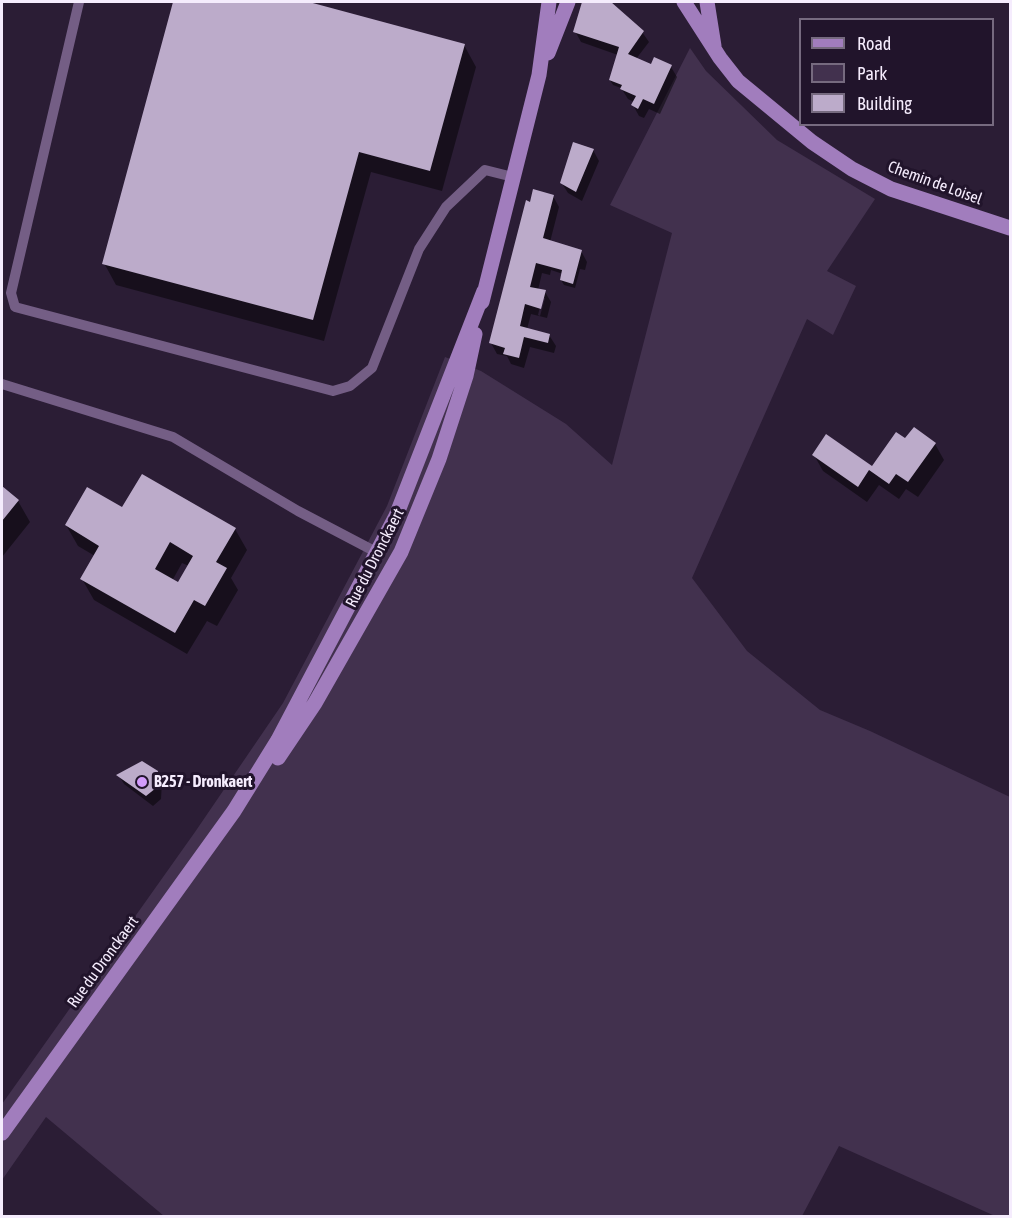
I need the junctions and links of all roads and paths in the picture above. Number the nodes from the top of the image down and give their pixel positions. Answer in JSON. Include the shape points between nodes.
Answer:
{"nodes":[{"id":1,"x":79,"y":2,"type":"edge"},
{"id":2,"x":549,"y":2,"type":"edge"},
{"id":3,"x":568,"y":2,"type":"edge"},
{"id":4,"x":684,"y":2,"type":"edge"},
{"id":5,"x":707,"y":2,"type":"edge"},
{"id":6,"x":714,"y":49,"type":"junction"},
{"id":7,"x":539,"y":75,"type":"junction"},
{"id":8,"x":513,"y":177,"type":"junction"},
{"id":9,"x":1011,"y":228,"type":"edge"},
{"id":10,"x":484,"y":291,"type":"junction"},
{"id":11,"x":2,"y":384,"type":"edge"},
{"id":12,"x":378,"y":553,"type":"junction"},
{"id":13,"x":234,"y":811,"type":"junction"},
{"id":14,"x":2,"y":1133,"type":"edge"}],
"edges":[{"from":1,"to":8,"type":"lane","via":[[11,293],[15,307],[333,391],[350,386],[372,368],[419,249],[446,207],[485,170]]},
{"from":2,"to":7,"type":"main road"},
{"from":3,"to":7,"type":"main road"},
{"from":4,"to":6,"type":"main road","name":"Chemin de Loisel"},
{"from":5,"to":6,"type":"main road","name":"Chemin de Loisel"},
{"from":6,"to":9,"type":"main road","name":"Chemin de Loisel","via":[[753,95],[804,137],[852,169],[910,196]]},
{"from":7,"to":8,"type":"main road","name":"Rue du Dronckaert"},
{"from":8,"to":10,"type":"main road","name":"Rue du Dronckaert"},
{"from":10,"to":12,"type":"main road","name":"Rue du Dronckaert","via":[[420,459]]},
{"from":10,"to":13,"type":"main road","name":"Rue du Dronckaert","via":[[461,392],[428,489],[401,552],[303,722]]},
{"from":11,"to":12,"type":"lane","via":[[173,437]]},
{"from":12,"to":13,"type":"main road","name":"Rue du Dronckaert","via":[[278,740]]},
{"from":13,"to":14,"type":"main road","name":"Rue du Dronckaert"}]}
